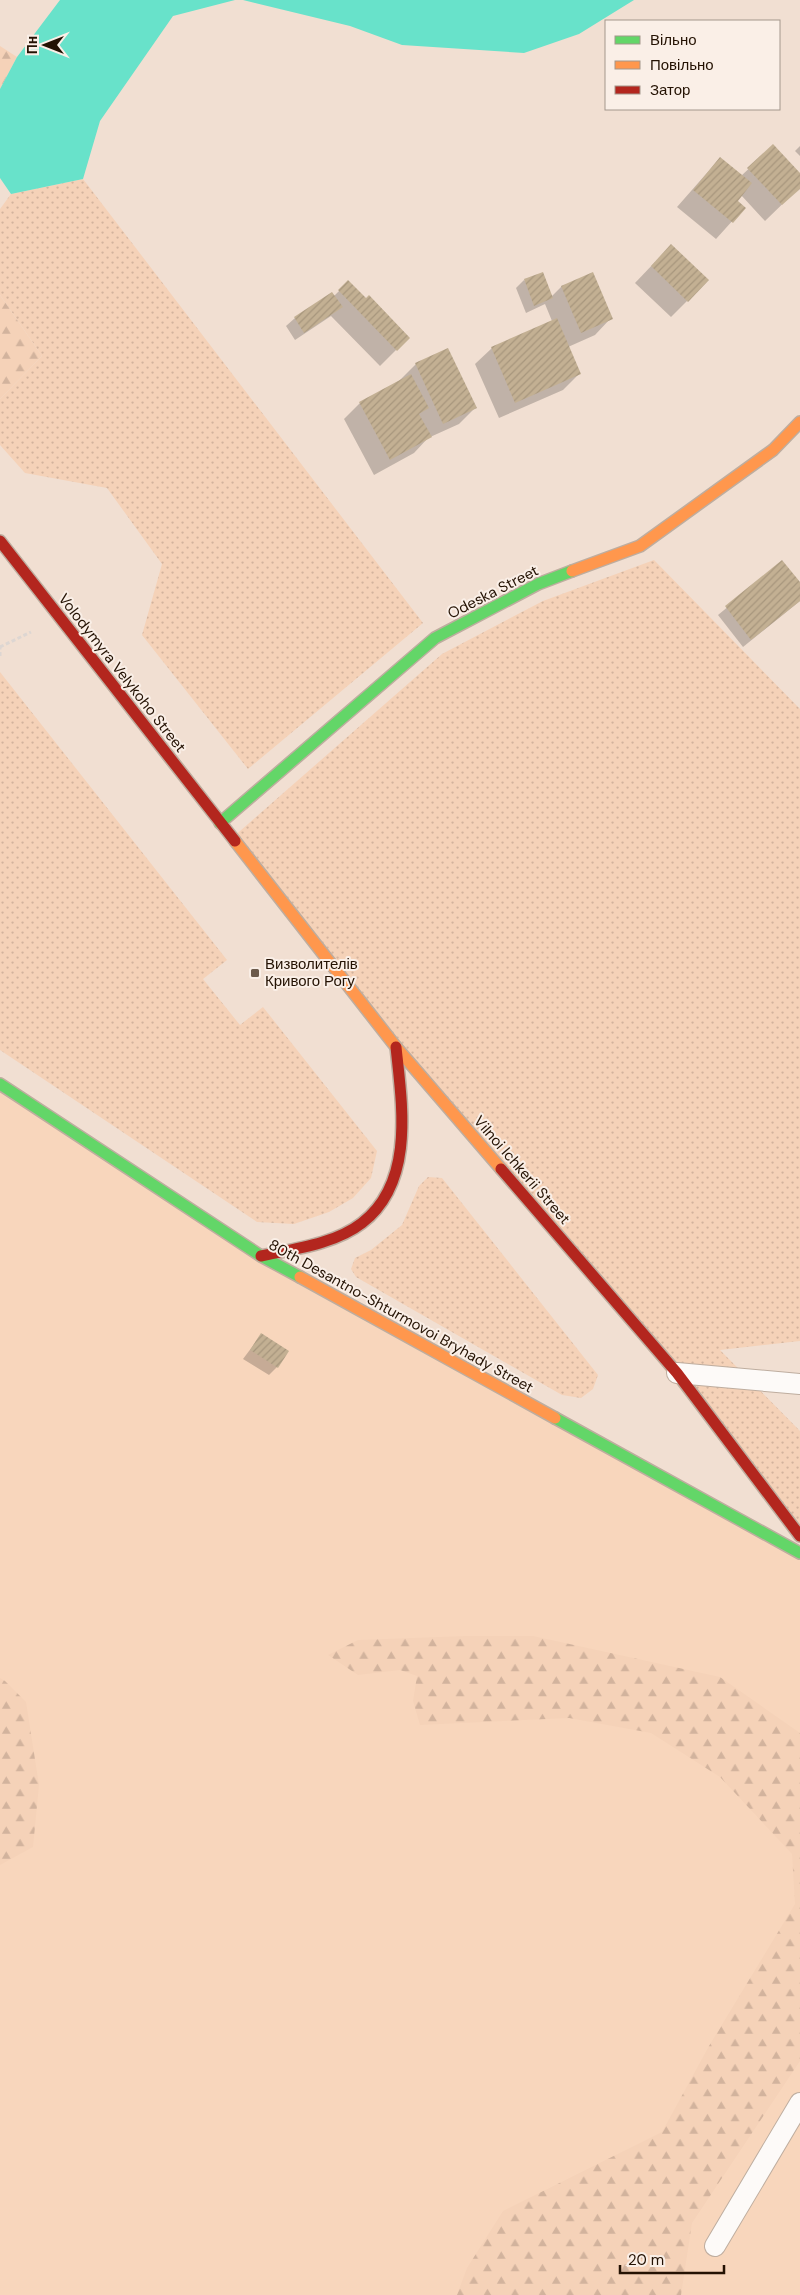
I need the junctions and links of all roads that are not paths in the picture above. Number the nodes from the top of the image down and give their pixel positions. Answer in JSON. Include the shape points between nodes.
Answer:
{"nodes":[{"id":1,"x":800,"y":422,"type":"edge"},
{"id":2,"x":0,"y":541,"type":"edge"},
{"id":3,"x":220,"y":823,"type":"junction"},
{"id":4,"x":396,"y":1047,"type":"junction"},
{"id":5,"x":0,"y":1084,"type":"edge"},
{"id":6,"x":260,"y":1256,"type":"junction"},
{"id":7,"x":677,"y":1373,"type":"junction"},
{"id":8,"x":800,"y":1384,"type":"edge"},
{"id":9,"x":800,"y":1536,"type":"edge"},
{"id":10,"x":800,"y":1553,"type":"edge"},
{"id":11,"x":800,"y":2103,"type":"edge"},
{"id":12,"x":714,"y":2246,"type":"dead end"}],
"edges":[{"from":1,"to":3,"type":"street","name":"Odeska Street","via":[[773,450],[640,546],[538,584],[435,638]]},
{"from":2,"to":3,"type":"street","name":"Volodymyra Velykoho Street"},
{"from":3,"to":4,"type":"street","name":"Vilnoi Ichkerii Street"},
{"from":4,"to":6,"type":"street","via":[[402,1137],[393,1180],[386,1194],[371,1215],[348,1230],[313,1244]]},
{"from":4,"to":7,"type":"street","name":"Vilnoi Ichkerii Street"},
{"from":5,"to":6,"type":"street","name":"80th Desantno-Shturmovoi Bryhady Street"},
{"from":6,"to":10,"type":"street","name":"80th Desantno-Shturmovoi Bryhady Street"},
{"from":7,"to":8,"type":"lane"},
{"from":7,"to":9,"type":"street","name":"Vilnoi Ichkerii Street"},
{"from":11,"to":12,"type":"lane"}]}
